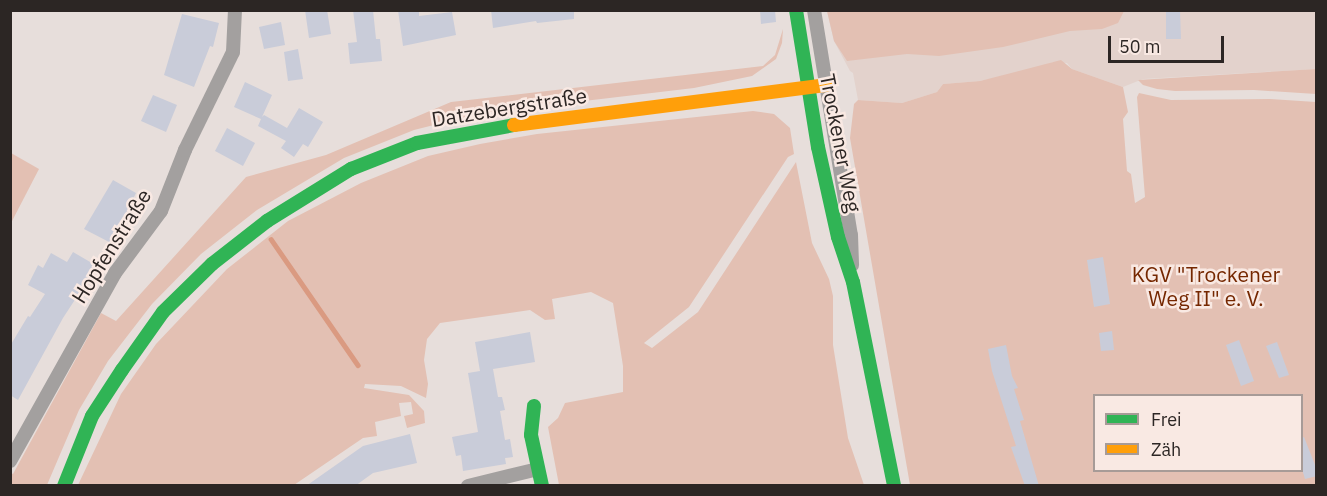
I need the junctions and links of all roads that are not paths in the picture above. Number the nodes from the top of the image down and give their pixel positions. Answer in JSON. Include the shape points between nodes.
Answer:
{"nodes":[{"id":1,"x":235,"y":10,"type":"edge"},
{"id":2,"x":796,"y":10,"type":"edge"},
{"id":3,"x":814,"y":10,"type":"edge"},
{"id":4,"x":827,"y":85,"type":"junction"},
{"id":5,"x":808,"y":87,"type":"junction"},
{"id":6,"x":853,"y":282,"type":"junction"},
{"id":7,"x":534,"y":406,"type":"dead end"},
{"id":8,"x":10,"y":461,"type":"edge"},
{"id":9,"x":538,"y":469,"type":"junction"},
{"id":10,"x":64,"y":486,"type":"edge"},
{"id":11,"x":468,"y":486,"type":"edge"},
{"id":12,"x":542,"y":486,"type":"edge"},
{"id":13,"x":894,"y":486,"type":"edge"}],
"edges":[{"from":1,"to":8,"type":"street","name":"Hopfenstraße","via":[[232,52],[185,150],[162,212],[115,273]]},
{"from":2,"to":5,"type":"street","name":"Trockener Weg"},
{"from":3,"to":4,"type":"street","name":"Trockener Weg"},
{"from":4,"to":5,"type":"street","name":"Datzebergstraße"},
{"from":4,"to":6,"type":"street","name":"Trockener Weg","via":[[851,235]]},
{"from":5,"to":6,"type":"street","name":"Trockener Weg","via":[[838,237]]},
{"from":5,"to":10,"type":"street","name":"Datzebergstraße","via":[[483,129],[417,143],[351,170],[267,221],[212,264],[163,312],[92,416]]},
{"from":6,"to":13,"type":"street","name":"Trockener Weg"},
{"from":7,"to":9,"type":"street","via":[[531,435]]},
{"from":9,"to":11,"type":"street"},
{"from":9,"to":12,"type":"street"}]}
